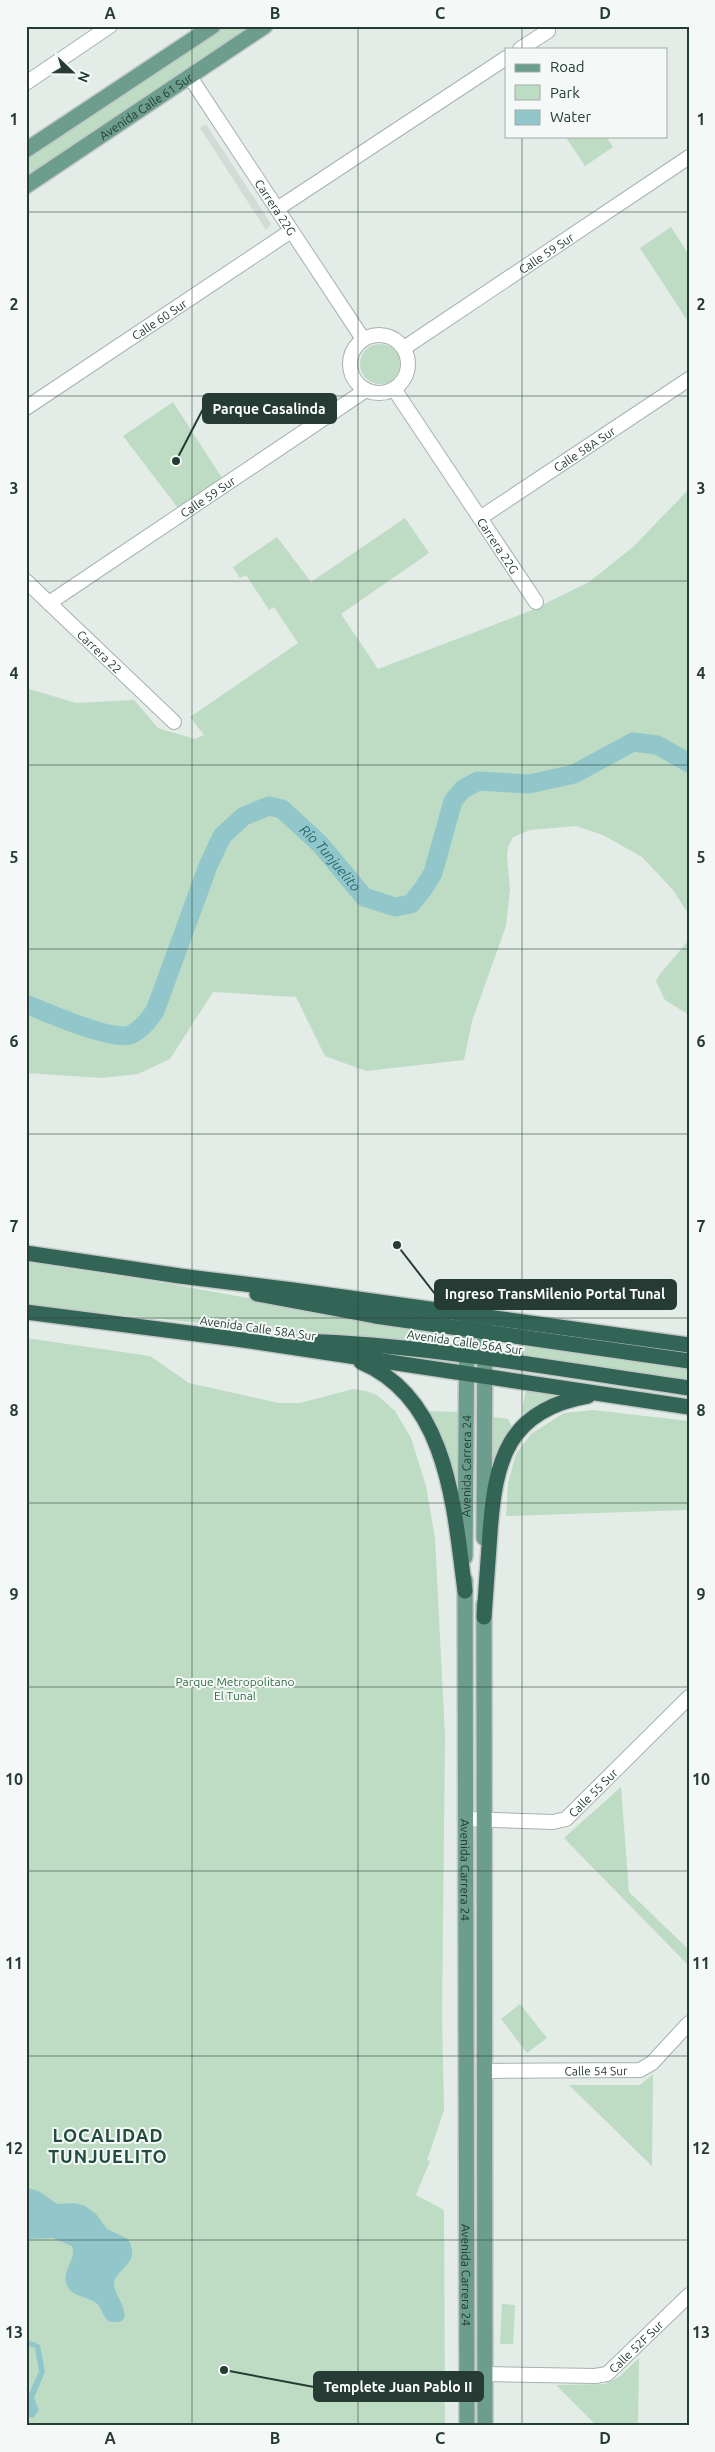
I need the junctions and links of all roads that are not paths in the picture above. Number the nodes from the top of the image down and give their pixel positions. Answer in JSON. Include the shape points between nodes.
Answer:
{"nodes":[{"id":1,"x":110,"y":26,"type":"edge"},
{"id":2,"x":213,"y":26,"type":"edge"},
{"id":3,"x":265,"y":26,"type":"edge"},
{"id":4,"x":548,"y":30,"type":"dead end"},
{"id":5,"x":521,"y":48,"type":"edge"},
{"id":6,"x":505,"y":59,"type":"edge"},
{"id":7,"x":190,"y":76,"type":"junction"},
{"id":8,"x":26,"y":83,"type":"edge"},
{"id":9,"x":26,"y":150,"type":"edge"},
{"id":10,"x":689,"y":157,"type":"edge"},
{"id":11,"x":26,"y":186,"type":"edge"},
{"id":12,"x":277,"y":209,"type":"junction"},
{"id":13,"x":292,"y":231,"type":"junction"},
{"id":14,"x":363,"y":340,"type":"junction"},
{"id":15,"x":404,"y":348,"type":"junction"},
{"id":16,"x":689,"y":379,"type":"edge"},
{"id":17,"x":394,"y":389,"type":"junction"},
{"id":18,"x":366,"y":390,"type":"junction"},
{"id":19,"x":26,"y":408,"type":"edge"},
{"id":20,"x":480,"y":518,"type":"junction"},
{"id":21,"x":26,"y":581,"type":"edge"},
{"id":22,"x":536,"y":602,"type":"dead end"},
{"id":23,"x":49,"y":603,"type":"junction"},
{"id":24,"x":174,"y":722,"type":"dead end"},
{"id":25,"x":26,"y":1253,"type":"edge"},
{"id":26,"x":26,"y":1312,"type":"edge"},
{"id":27,"x":467,"y":1322,"type":"junction"},
{"id":28,"x":485,"y":1325,"type":"junction"},
{"id":29,"x":236,"y":1339,"type":"junction"},
{"id":30,"x":689,"y":1345,"type":"edge"},
{"id":31,"x":346,"y":1356,"type":"junction"},
{"id":32,"x":467,"y":1357,"type":"junction"},
{"id":33,"x":484,"y":1359,"type":"junction"},
{"id":34,"x":689,"y":1362,"type":"edge"},
{"id":35,"x":467,"y":1374,"type":"junction"},
{"id":36,"x":484,"y":1376,"type":"junction"},
{"id":37,"x":689,"y":1388,"type":"edge"},
{"id":38,"x":610,"y":1395,"type":"junction"},
{"id":39,"x":689,"y":1407,"type":"edge"},
{"id":40,"x":465,"y":1591,"type":"junction"},
{"id":41,"x":484,"y":1618,"type":"junction"},
{"id":42,"x":689,"y":1696,"type":"edge"},
{"id":43,"x":466,"y":1819,"type":"junction"},
{"id":44,"x":484,"y":1820,"type":"junction"},
{"id":45,"x":689,"y":2023,"type":"edge"},
{"id":46,"x":485,"y":2071,"type":"junction"},
{"id":47,"x":689,"y":2295,"type":"edge"},
{"id":48,"x":485,"y":2374,"type":"junction"},
{"id":49,"x":467,"y":2426,"type":"edge"},
{"id":50,"x":485,"y":2426,"type":"edge"}],
"edges":[{"from":1,"to":8,"type":"street"},
{"from":2,"to":9,"type":"main road"},
{"from":3,"to":7,"type":"main road","name":"Avenida Calle 61 Sur"},
{"from":4,"to":5,"type":"street"},
{"from":6,"to":12,"type":"street"},
{"from":7,"to":11,"type":"main road","name":"Avenida Calle 61 Sur"},
{"from":7,"to":12,"type":"street","name":"Carrera 22G"},
{"from":10,"to":15,"type":"street","name":"Calle 59 Sur"},
{"from":12,"to":13,"type":"street","name":"Carrera 22G"},
{"from":13,"to":14,"type":"street","name":"Carrera 22G"},
{"from":13,"to":19,"type":"street","name":"Calle 60 Sur"},
{"from":14,"to":15,"type":"street","via":[[371,336],[388,336]]},
{"from":14,"to":18,"type":"street","via":[[356,345],[350,362],[354,378]]},
{"from":15,"to":17,"type":"street","via":[[408,370]]},
{"from":16,"to":20,"type":"street","name":"Calle 58A Sur"},
{"from":17,"to":18,"type":"street","via":[[383,393]]},
{"from":17,"to":20,"type":"street","name":"Carrera 22G"},
{"from":18,"to":23,"type":"street","name":"Calle 59 Sur"},
{"from":20,"to":22,"type":"street","name":"Carrera 22G"},
{"from":21,"to":23,"type":"street","name":"Carrera 22"},
{"from":23,"to":24,"type":"street","name":"Carrera 22"},
{"from":25,"to":27,"type":"highway"},
{"from":26,"to":29,"type":"highway","name":"Avenida Calle 58A Sur"},
{"from":27,"to":28,"type":"highway"},
{"from":27,"to":32,"type":"main road","name":"Avenida Carrera 24"},
{"from":28,"to":30,"type":"highway"},
{"from":28,"to":33,"type":"main road","name":"Avenida Carrera 24"},
{"from":28,"to":34,"type":"highway","name":"Avenida Calle 56A Sur"},
{"from":29,"to":31,"type":"highway","name":"Avenida Calle 58A Sur"},
{"from":29,"to":32,"type":"highway","name":"Avenida Calle 56A Sur","via":[[347,1342]]},
{"from":31,"to":35,"type":"highway","name":"Avenida Calle 58A Sur"},
{"from":31,"to":40,"type":"highway","via":[[396,1382],[427,1423],[442,1460]]},
{"from":32,"to":33,"type":"highway","name":"Avenida Calle 56A Sur"},
{"from":32,"to":35,"type":"main road","name":"Avenida Carrera 24"},
{"from":33,"to":36,"type":"main road","name":"Avenida Carrera 24"},
{"from":33,"to":37,"type":"highway","name":"Avenida Calle 56A Sur"},
{"from":35,"to":36,"type":"highway","name":"Avenida Calle 58A Sur"},
{"from":35,"to":40,"type":"main road","name":"Avenida Carrera 24"},
{"from":36,"to":38,"type":"highway"},
{"from":36,"to":41,"type":"main road","name":"Avenida Carrera 24"},
{"from":38,"to":39,"type":"highway"},
{"from":38,"to":41,"type":"highway","via":[[588,1396],[554,1404],[533,1417],[508,1445],[493,1495]]},
{"from":40,"to":43,"type":"main road","name":"Avenida Carrera 24"},
{"from":41,"to":44,"type":"main road","name":"Avenida Carrera 24"},
{"from":42,"to":44,"type":"street","name":"Calle 55 Sur","via":[[566,1819],[553,1822]]},
{"from":43,"to":44,"type":"street","name":"Calle 55 Sur"},
{"from":43,"to":49,"type":"main road","name":"Avenida Carrera 24"},
{"from":44,"to":46,"type":"main road","name":"Avenida Carrera 24"},
{"from":45,"to":46,"type":"street","name":"Calle 54 Sur","via":[[652,2063],[640,2070]]},
{"from":46,"to":48,"type":"main road","name":"Avenida Carrera 24"},
{"from":47,"to":48,"type":"street","name":"Calle 52F Sur","via":[[607,2374]]},
{"from":48,"to":50,"type":"main road","name":"Avenida Carrera 24"}]}
